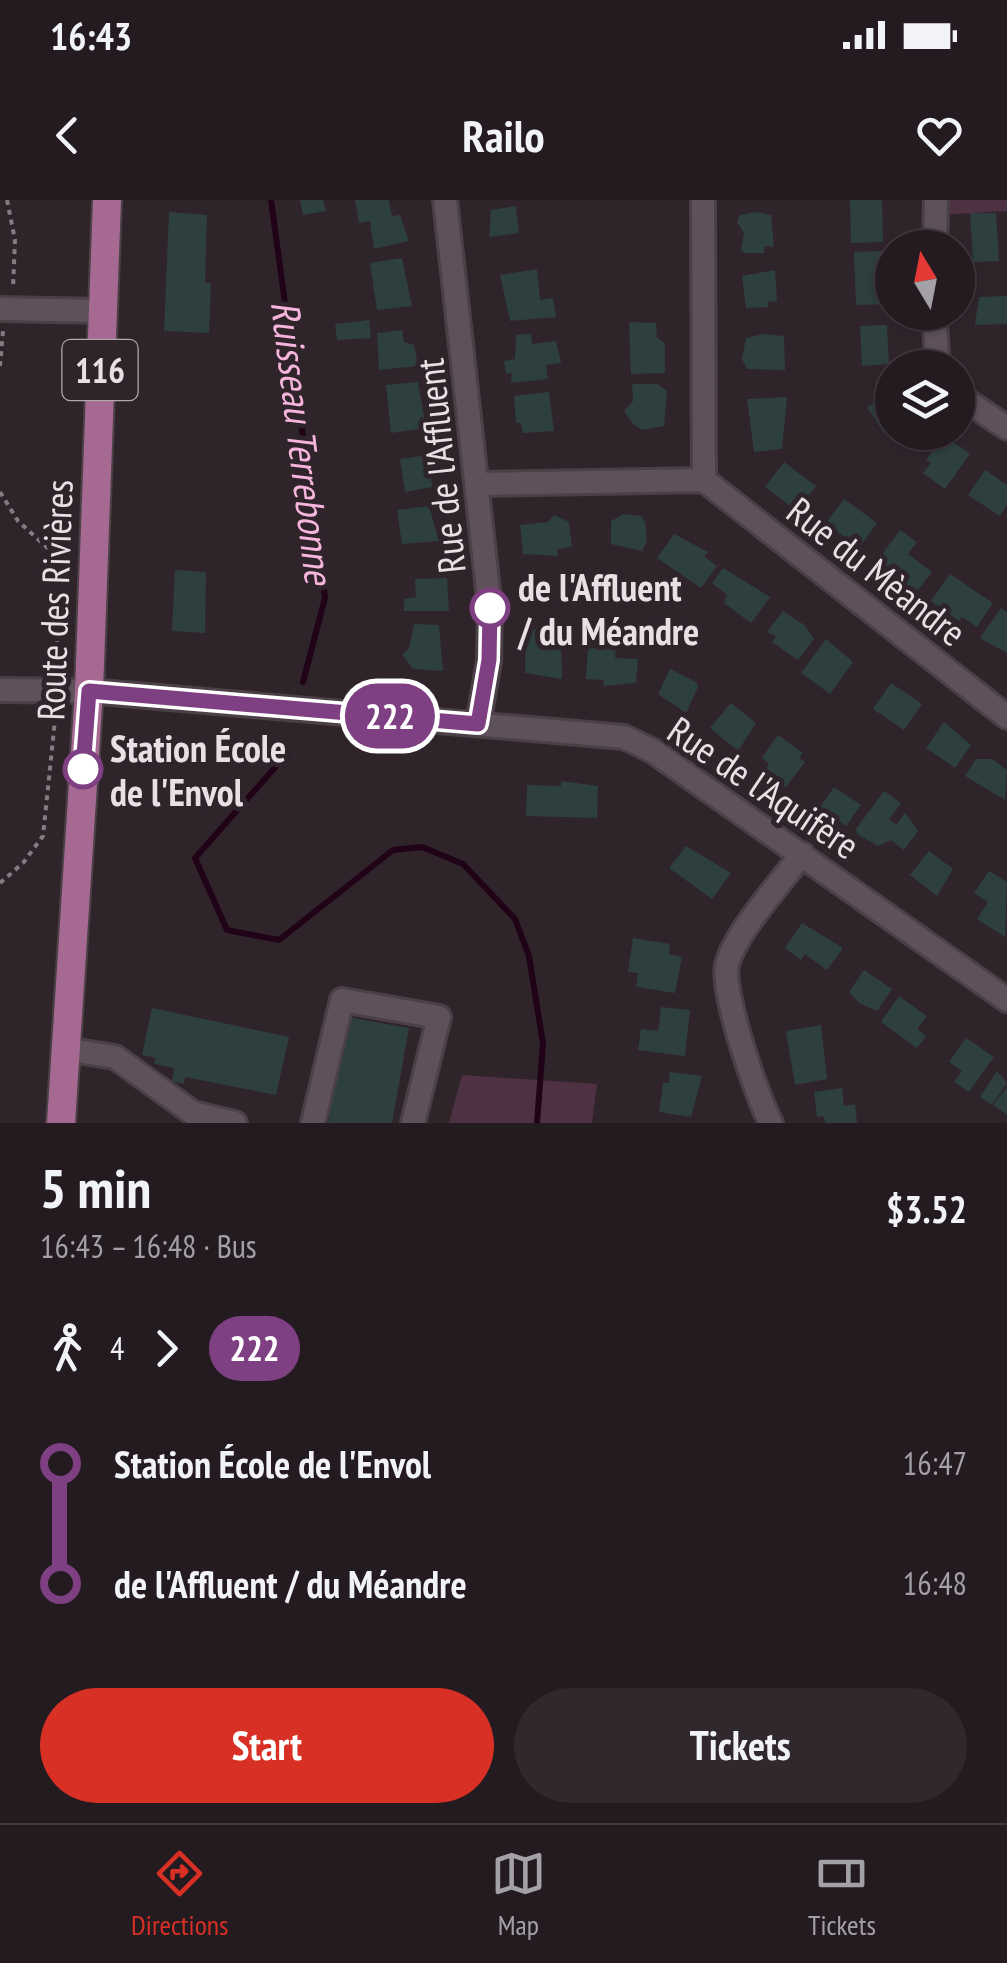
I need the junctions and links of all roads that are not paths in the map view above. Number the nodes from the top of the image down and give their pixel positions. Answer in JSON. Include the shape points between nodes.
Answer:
{"nodes":[{"id":1,"x":107,"y":200,"type":"edge"},
{"id":2,"x":445,"y":200,"type":"edge"},
{"id":3,"x":703,"y":200,"type":"edge"},
{"id":4,"x":936,"y":200,"type":"edge"},
{"id":5,"x":935,"y":230,"type":"edge"},
{"id":6,"x":4,"y":309,"type":"edge"},
{"id":7,"x":103,"y":311,"type":"junction"},
{"id":8,"x":975,"y":406,"type":"edge"},
{"id":9,"x":1007,"y":428,"type":"edge"},
{"id":10,"x":704,"y":480,"type":"junction"},
{"id":11,"x":478,"y":484,"type":"junction"},
{"id":12,"x":0,"y":690,"type":"edge"},
{"id":13,"x":89,"y":691,"type":"junction"},
{"id":14,"x":1007,"y":717,"type":"edge"},
{"id":15,"x":478,"y":724,"type":"junction"},
{"id":16,"x":802,"y":854,"type":"junction"},
{"id":17,"x":1007,"y":1000,"type":"edge"},
{"id":18,"x":64,"y":1049,"type":"junction"},
{"id":19,"x":755,"y":1095,"type":"junction"},
{"id":20,"x":61,"y":1123,"type":"edge"},
{"id":21,"x":235,"y":1123,"type":"edge"},
{"id":22,"x":313,"y":1123,"type":"edge"},
{"id":23,"x":413,"y":1123,"type":"edge"},
{"id":24,"x":752,"y":1123,"type":"edge"},
{"id":25,"x":770,"y":1123,"type":"edge"}],
"edges":[{"from":1,"to":7,"type":"main road","name":"Route des Rivières","number":"116"},
{"from":2,"to":11,"type":"street","name":"Rue de l'Affluent"},
{"from":3,"to":10,"type":"street"},
{"from":4,"to":5,"type":"street"},
{"from":6,"to":7,"type":"street"},
{"from":7,"to":13,"type":"main road","name":"Route des Rivières","number":"116"},
{"from":8,"to":9,"type":"street"},
{"from":10,"to":11,"type":"street"},
{"from":10,"to":14,"type":"street","name":"Rue du Mèandre"},
{"from":11,"to":15,"type":"street","name":"Rue de l'Affluent","via":[[490,608]]},
{"from":12,"to":13,"type":"street","name":"Rue de l'Aquifère"},
{"from":13,"to":15,"type":"street","name":"Rue de l'Aquifère"},
{"from":13,"to":18,"type":"main road","name":"Route des Rivières","number":"116"},
{"from":15,"to":16,"type":"street","name":"Rue de l'Aquifère","via":[[624,737]]},
{"from":16,"to":17,"type":"street","name":"Rue de l'Aquifère"},
{"from":16,"to":19,"type":"street","via":[[727,965]]},
{"from":18,"to":20,"type":"main road","name":"Route des Rivières","number":"116"},
{"from":18,"to":21,"type":"street","via":[[115,1057],[193,1113]]},
{"from":19,"to":24,"type":"street"},
{"from":19,"to":25,"type":"street"},
{"from":22,"to":23,"type":"street","via":[[342,1000],[438,1017]]}]}
